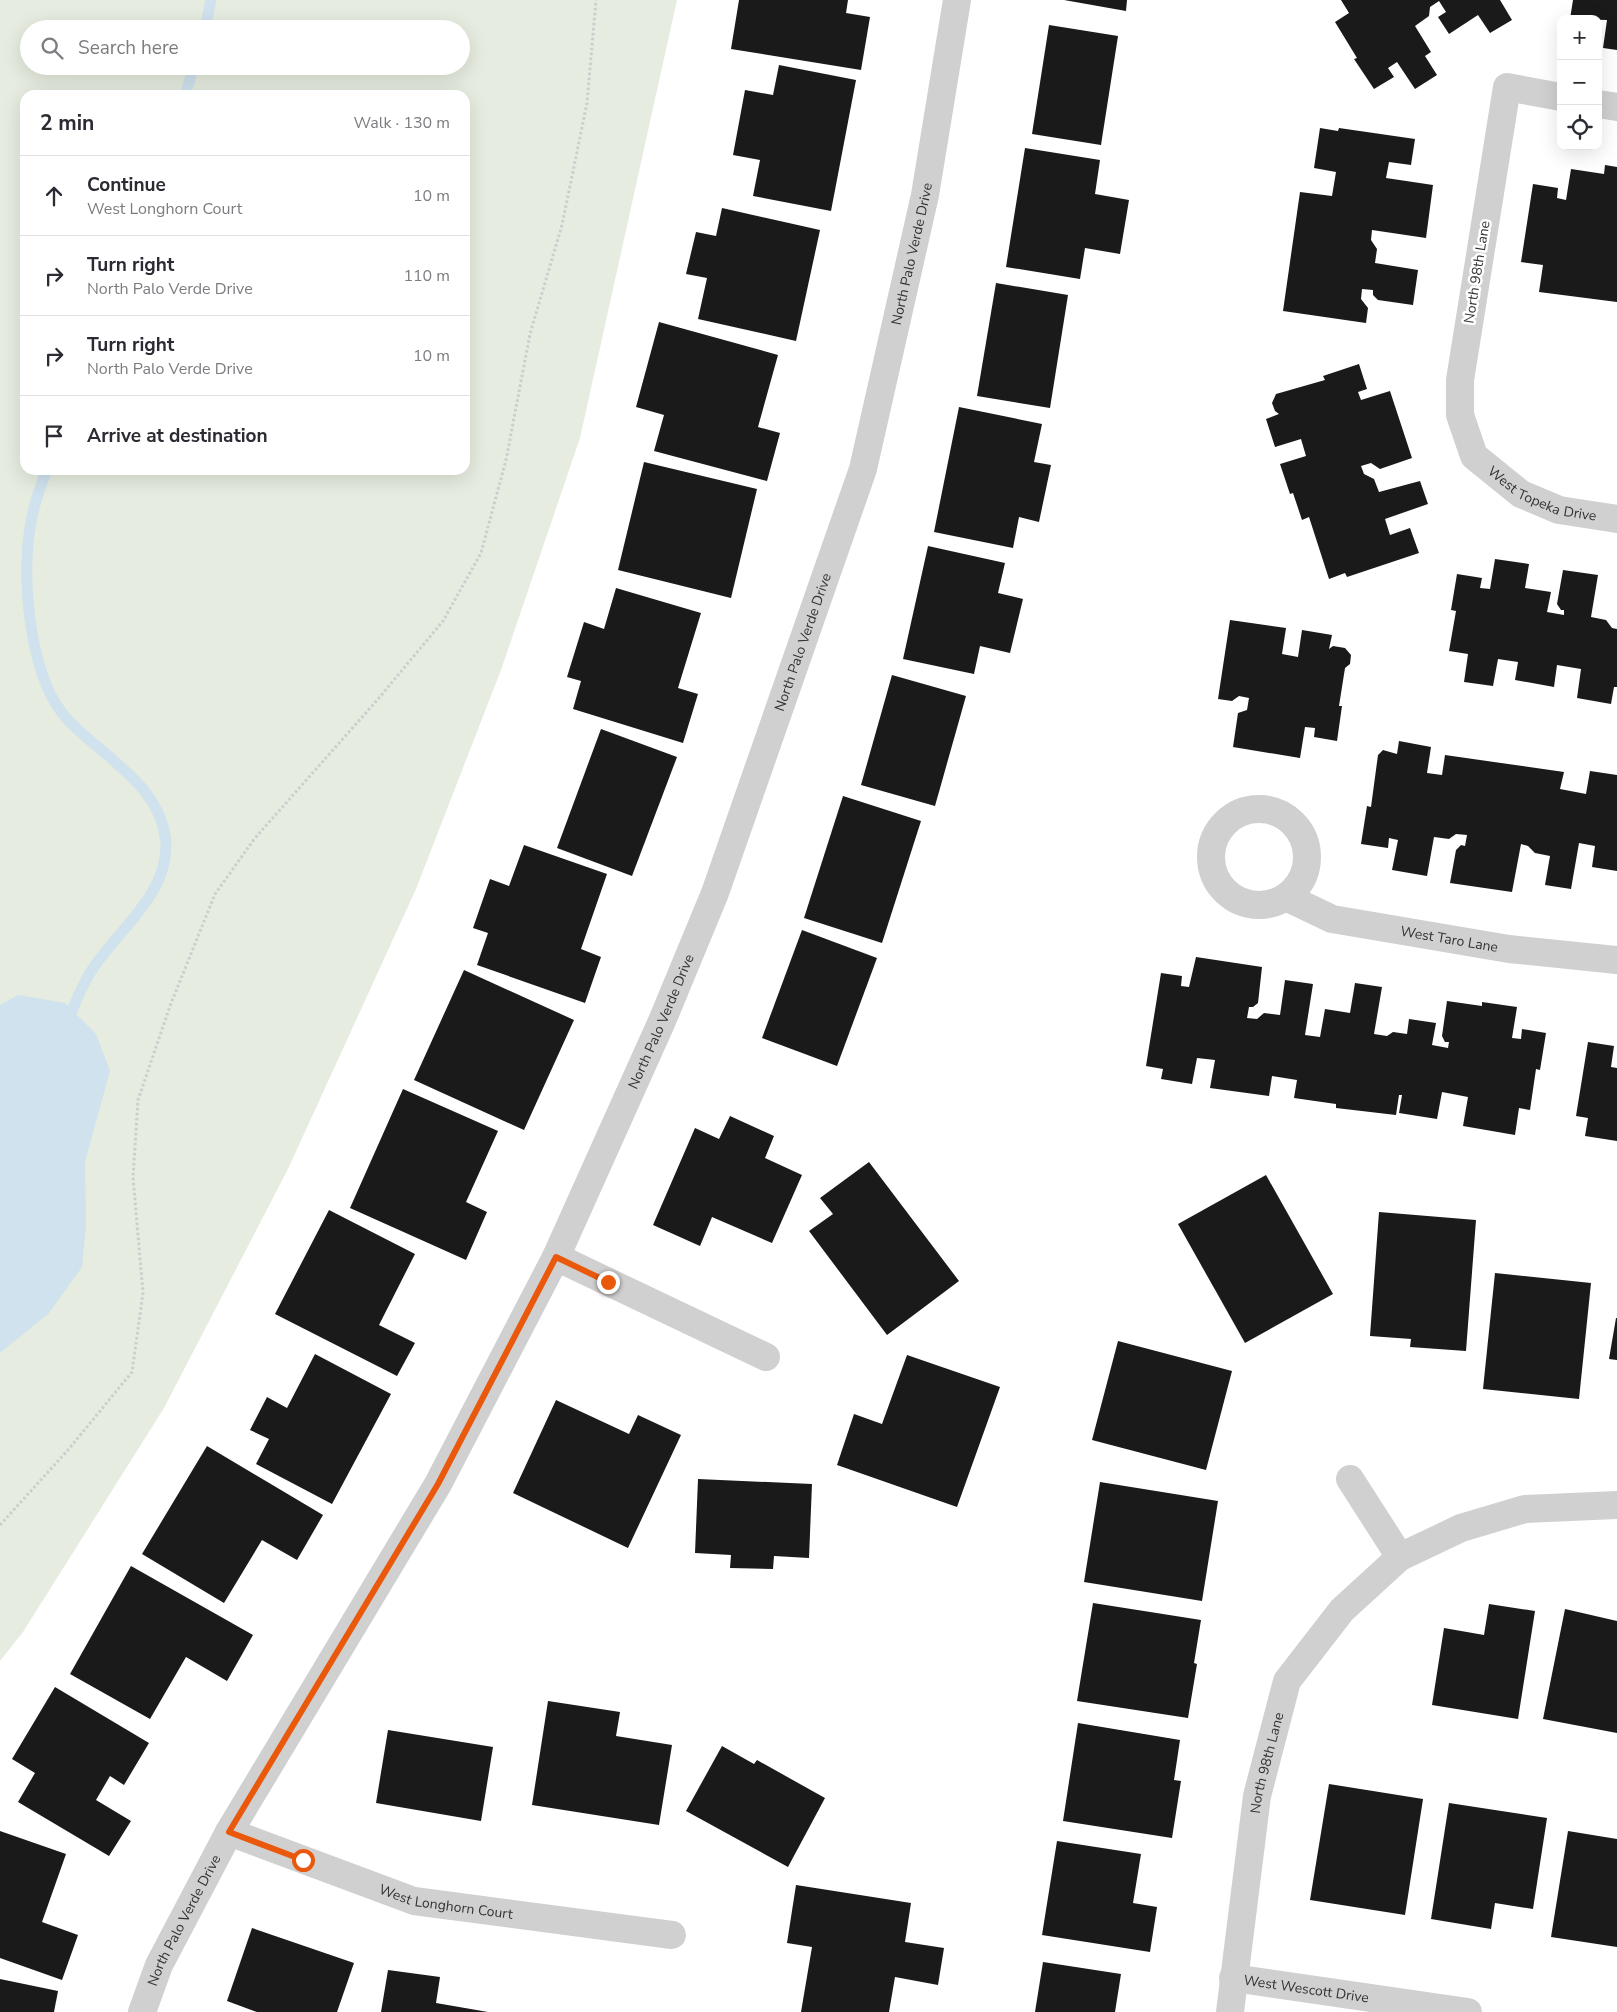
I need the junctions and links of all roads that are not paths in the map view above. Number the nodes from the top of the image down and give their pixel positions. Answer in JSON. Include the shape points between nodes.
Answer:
{"nodes":[{"id":1,"x":957,"y":0,"type":"edge"},
{"id":2,"x":1557,"y":96,"type":"edge"},
{"id":3,"x":1602,"y":105,"type":"edge"},
{"id":4,"x":1617,"y":107,"type":"edge"},
{"id":5,"x":1474,"y":456,"type":"joint"},
{"id":6,"x":1617,"y":519,"type":"edge"},
{"id":7,"x":1286,"y":897,"type":"dead end"},
{"id":8,"x":1617,"y":960,"type":"edge"},
{"id":9,"x":556,"y":1257,"type":"junction"},
{"id":10,"x":766,"y":1357,"type":"dead end"},
{"id":11,"x":1350,"y":1479,"type":"dead end"},
{"id":12,"x":1617,"y":1505,"type":"edge"},
{"id":13,"x":1400,"y":1557,"type":"junction"},
{"id":14,"x":229,"y":1832,"type":"junction"},
{"id":15,"x":672,"y":1936,"type":"dead end"},
{"id":16,"x":1233,"y":1978,"type":"junction"},
{"id":17,"x":142,"y":2012,"type":"edge"},
{"id":18,"x":1230,"y":2012,"type":"edge"},
{"id":19,"x":1468,"y":2012,"type":"edge"}],
"edges":[{"from":1,"to":9,"type":"street","name":"North Palo Verde Drive","via":[[925,195],[863,469],[715,893],[662,1021]]},
{"from":2,"to":5,"type":"street","name":"North 98th Lane","via":[[1507,87],[1460,380],[1460,415]]},
{"from":3,"to":4,"type":"street"},
{"from":5,"to":6,"type":"street","name":"West Topeka Drive","via":[[1522,494],[1560,510]]},
{"from":7,"to":8,"type":"street","name":"West Taro Lane","via":[[1332,919],[1509,949]]},
{"from":9,"to":10,"type":"street"},
{"from":9,"to":14,"type":"street","name":"North Palo Verde Drive","via":[[438,1484]]},
{"from":11,"to":13,"type":"street"},
{"from":12,"to":13,"type":"street","name":"North 98th Lane","via":[[1525,1509],[1461,1528]]},
{"from":13,"to":16,"type":"street","name":"North 98th Lane","via":[[1342,1610],[1287,1681],[1257,1796]]},
{"from":14,"to":15,"type":"street","name":"West Longhorn Court","via":[[414,1901]]},
{"from":14,"to":17,"type":"street","name":"North Palo Verde Drive","via":[[159,1965]]},
{"from":16,"to":18,"type":"street","name":"North 98th Lane"},
{"from":16,"to":19,"type":"street","name":"West Wescott Drive"}]}
